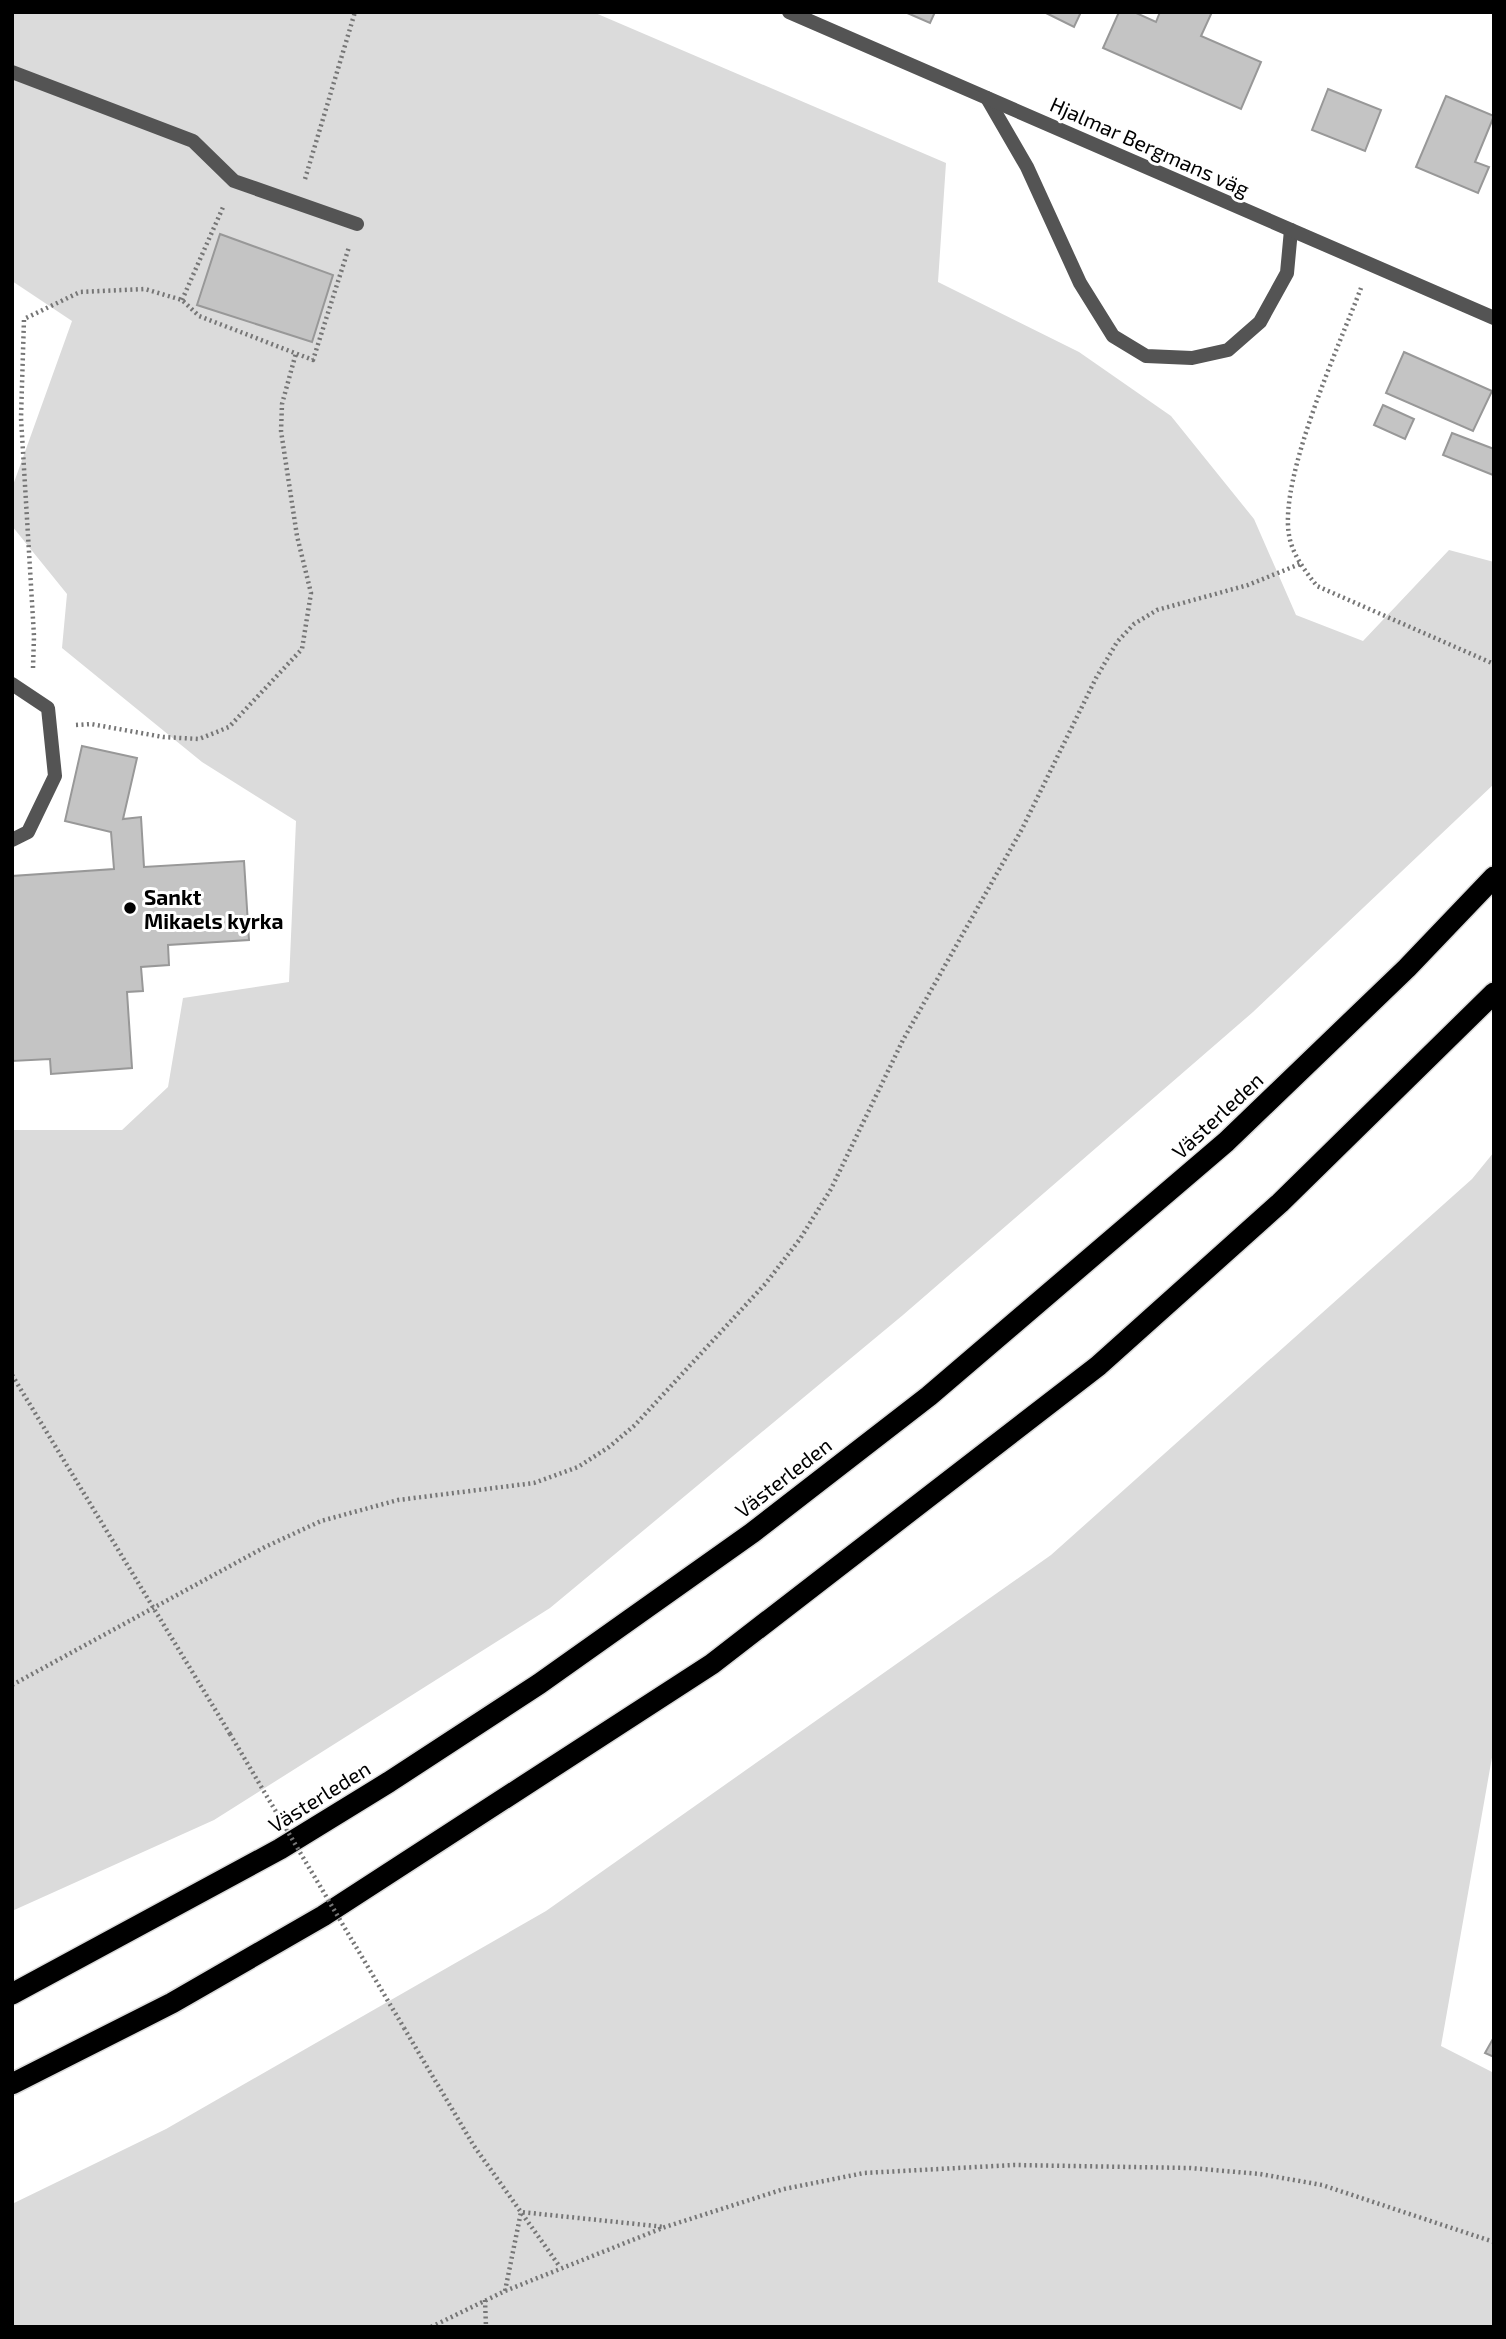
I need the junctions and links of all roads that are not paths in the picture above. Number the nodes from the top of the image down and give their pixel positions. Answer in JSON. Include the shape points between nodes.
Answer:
{"nodes":[{"id":1,"x":789,"y":12,"type":"edge"},
{"id":2,"x":808,"y":16,"type":"edge"},
{"id":3,"x":12,"y":72,"type":"edge"},
{"id":4,"x":987,"y":98,"type":"junction"},
{"id":5,"x":357,"y":224,"type":"road end"},
{"id":6,"x":1291,"y":230,"type":"junction"},
{"id":7,"x":1494,"y":318,"type":"edge"},
{"id":8,"x":12,"y":684,"type":"edge"},
{"id":9,"x":12,"y":839,"type":"edge"},
{"id":10,"x":1494,"y":877,"type":"edge"},
{"id":11,"x":1494,"y":993,"type":"edge"},
{"id":12,"x":12,"y":1994,"type":"edge"},
{"id":13,"x":12,"y":2084,"type":"edge"}],
"edges":[{"from":1,"to":2,"type":"street","name":"Hjalmar Bergmans väg"},
{"from":2,"to":4,"type":"street","name":"Hjalmar Bergmans väg"},
{"from":3,"to":5,"type":"street","via":[[193,141],[234,181]]},
{"from":4,"to":6,"type":"street","name":"Hjalmar Bergmans väg"},
{"from":4,"to":6,"type":"street","via":[[1027,167],[1080,283],[1114,336],[1146,356],[1192,358],[1228,350],[1260,322],[1287,273]]},
{"from":6,"to":7,"type":"street","name":"Hjalmar Bergmans väg"},
{"from":8,"to":9,"type":"street","via":[[48,708],[55,776],[28,832]]},
{"from":10,"to":12,"type":"highway","name":"Västerleden","via":[[1407,968],[1226,1142],[929,1396],[752,1533],[550,1676],[389,1782],[280,1849]]},
{"from":11,"to":13,"type":"highway","via":[[1280,1203],[1098,1366],[743,1641],[335,1909],[172,2003]]}]}
